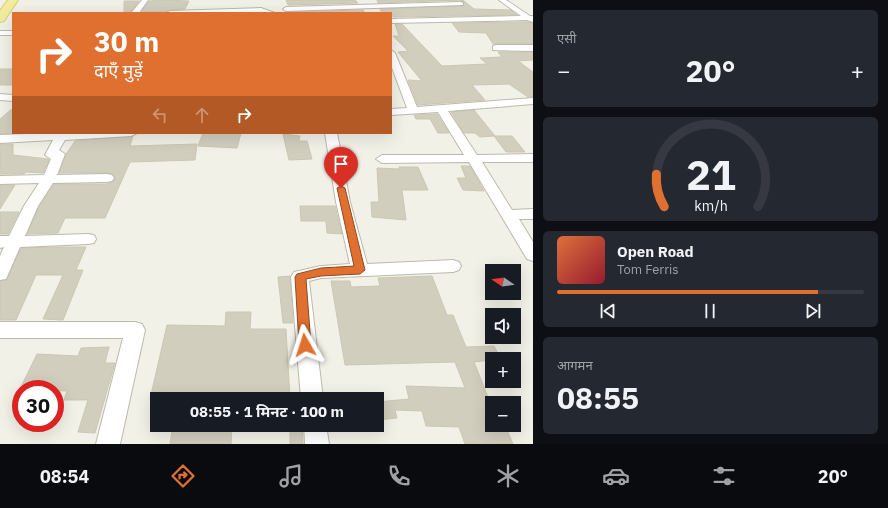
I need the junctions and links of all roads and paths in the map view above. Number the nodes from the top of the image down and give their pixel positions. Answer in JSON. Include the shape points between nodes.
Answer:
{"nodes":[{"id":1,"x":2,"y":0,"type":"edge"},
{"id":2,"x":14,"y":0,"type":"edge"},
{"id":3,"x":145,"y":0,"type":"edge"},
{"id":4,"x":502,"y":0,"type":"edge"},
{"id":5,"x":0,"y":2,"type":"edge"},
{"id":6,"x":462,"y":4,"type":"dead end"},
{"id":7,"x":367,"y":5,"type":"edge"},
{"id":8,"x":286,"y":9,"type":"dead end"},
{"id":9,"x":136,"y":12,"type":"edge"},
{"id":10,"x":234,"y":12,"type":"edge"},
{"id":11,"x":270,"y":12,"type":"edge"},
{"id":12,"x":0,"y":19,"type":"edge"},
{"id":13,"x":531,"y":19,"type":"edge"},
{"id":14,"x":392,"y":20,"type":"edge"},
{"id":15,"x":0,"y":33,"type":"edge"},
{"id":16,"x":12,"y":33,"type":"edge"},
{"id":17,"x":496,"y":48,"type":"dead end"},
{"id":18,"x":533,"y":48,"type":"edge"},
{"id":19,"x":392,"y":56,"type":"edge"},
{"id":20,"x":0,"y":97,"type":"edge"},
{"id":21,"x":12,"y":98,"type":"edge"},
{"id":22,"x":533,"y":101,"type":"edge"},
{"id":23,"x":442,"y":109,"type":"junction"},
{"id":24,"x":413,"y":110,"type":"junction"},
{"id":25,"x":392,"y":112,"type":"edge"},
{"id":26,"x":105,"y":134,"type":"edge"},
{"id":27,"x":331,"y":134,"type":"edge"},
{"id":28,"x":50,"y":136,"type":"edge"},
{"id":29,"x":0,"y":139,"type":"edge"},
{"id":30,"x":382,"y":158,"type":"dead end"},
{"id":31,"x":474,"y":158,"type":"junction"},
{"id":32,"x":533,"y":158,"type":"edge"},
{"id":33,"x":107,"y":178,"type":"dead end"},
{"id":34,"x":49,"y":179,"type":"junction"},
{"id":35,"x":0,"y":180,"type":"edge"},
{"id":36,"x":509,"y":214,"type":"junction"},
{"id":37,"x":533,"y":214,"type":"edge"},
{"id":38,"x":88,"y":239,"type":"dead end"},
{"id":39,"x":8,"y":242,"type":"edge"},
{"id":40,"x":533,"y":255,"type":"edge"},
{"id":41,"x":453,"y":266,"type":"dead end"},
{"id":42,"x":360,"y":270,"type":"junction"},
{"id":43,"x":0,"y":274,"type":"edge"},
{"id":44,"x":0,"y":330,"type":"edge"},
{"id":45,"x":311,"y":392,"type":"edge"},
{"id":46,"x":316,"y":432,"type":"edge"},
{"id":47,"x":108,"y":444,"type":"edge"},
{"id":48,"x":317,"y":444,"type":"edge"}],
"edges":[{"from":1,"to":5,"type":"main road"},
{"from":2,"to":12,"type":"main road"},
{"from":3,"to":9,"type":"street"},
{"from":4,"to":13,"type":"street"},
{"from":6,"to":7,"type":"street"},
{"from":7,"to":8,"type":"street"},
{"from":7,"to":11,"type":"street"},
{"from":10,"to":11,"type":"street"},
{"from":13,"to":14,"type":"street"},
{"from":15,"to":16,"type":"street"},
{"from":17,"to":18,"type":"street"},
{"from":19,"to":24,"type":"street"},
{"from":20,"to":21,"type":"street"},
{"from":22,"to":23,"type":"street"},
{"from":23,"to":24,"type":"street"},
{"from":23,"to":31,"type":"street"},
{"from":24,"to":25,"type":"street"},
{"from":26,"to":28,"type":"street"},
{"from":27,"to":42,"type":"street"},
{"from":28,"to":29,"type":"street"},
{"from":28,"to":34,"type":"street","via":[[51,155],[59,154]]},
{"from":30,"to":31,"type":"street"},
{"from":31,"to":32,"type":"street"},
{"from":31,"to":36,"type":"street"},
{"from":33,"to":34,"type":"street"},
{"from":34,"to":35,"type":"street"},
{"from":34,"to":39,"type":"street"},
{"from":36,"to":37,"type":"street"},
{"from":36,"to":40,"type":"street"},
{"from":38,"to":39,"type":"street"},
{"from":39,"to":43,"type":"street"},
{"from":41,"to":42,"type":"street"},
{"from":42,"to":45,"type":"street","via":[[321,272],[300,277]]},
{"from":44,"to":47,"type":"street","via":[[134,330]]},
{"from":46,"to":48,"type":"street"}]}
